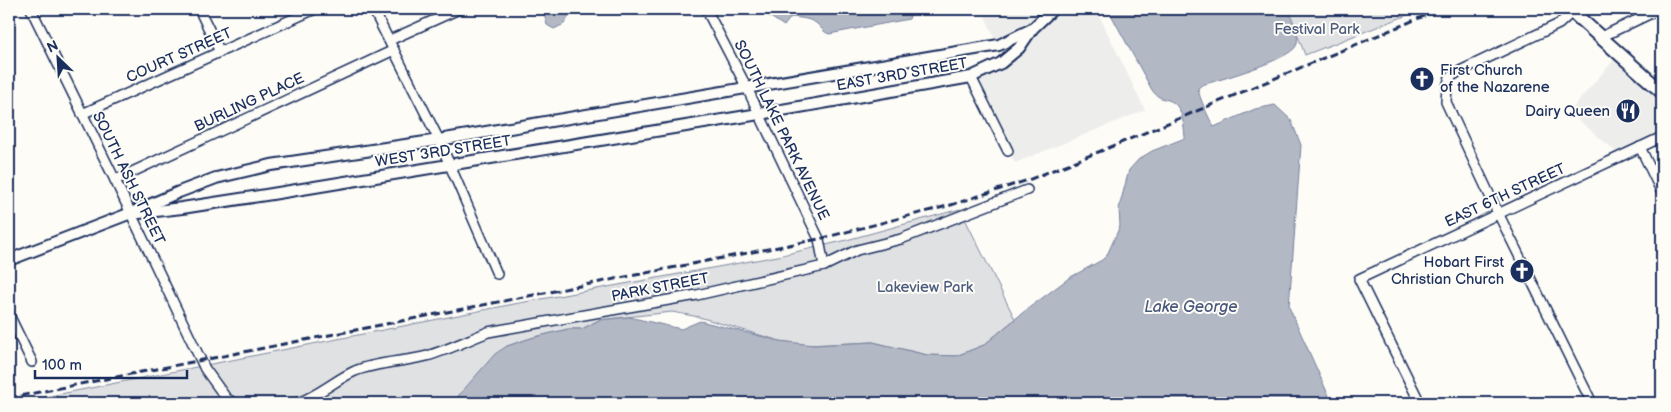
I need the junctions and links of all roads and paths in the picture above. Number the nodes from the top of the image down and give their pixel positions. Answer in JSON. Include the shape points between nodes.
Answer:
{"nodes":[{"id":1,"x":31,"y":9,"type":"edge"},
{"id":2,"x":199,"y":9,"type":"edge"},
{"id":3,"x":315,"y":9,"type":"edge"},
{"id":4,"x":373,"y":9,"type":"edge"},
{"id":5,"x":459,"y":9,"type":"edge"},
{"id":6,"x":706,"y":9,"type":"edge"},
{"id":7,"x":1053,"y":9,"type":"edge"},
{"id":8,"x":1660,"y":9,"type":"edge"},
{"id":9,"x":1570,"y":10,"type":"edge"},
{"id":10,"x":1032,"y":29,"type":"junction"},
{"id":11,"x":1601,"y":37,"type":"junction"},
{"id":12,"x":390,"y":40,"type":"junction"},
{"id":13,"x":394,"y":50,"type":"junction"},
{"id":14,"x":220,"y":52,"type":"junction"},
{"id":15,"x":971,"y":78,"type":"junction"},
{"id":16,"x":747,"y":88,"type":"junction"},
{"id":17,"x":1662,"y":92,"type":"edge"},
{"id":18,"x":82,"y":114,"type":"junction"},
{"id":19,"x":759,"y":114,"type":"junction"},
{"id":20,"x":1662,"y":137,"type":"edge"},
{"id":21,"x":438,"y":140,"type":"junction"},
{"id":22,"x":1640,"y":147,"type":"junction"},
{"id":23,"x":1008,"y":152,"type":"dead end"},
{"id":24,"x":450,"y":165,"type":"junction"},
{"id":25,"x":116,"y":180,"type":"junction"},
{"id":26,"x":1027,"y":190,"type":"dead end"},
{"id":27,"x":1662,"y":193,"type":"edge"},
{"id":28,"x":1498,"y":213,"type":"junction"},
{"id":29,"x":131,"y":214,"type":"junction"},
{"id":30,"x":9,"y":260,"type":"edge"},
{"id":31,"x":824,"y":266,"type":"junction"},
{"id":32,"x":497,"y":274,"type":"dead end"},
{"id":33,"x":9,"y":315,"type":"edge"},
{"id":34,"x":32,"y":362,"type":"dead end"},
{"id":35,"x":234,"y":403,"type":"edge"},
{"id":36,"x":298,"y":403,"type":"edge"},
{"id":37,"x":1420,"y":403,"type":"edge"},
{"id":38,"x":1592,"y":403,"type":"edge"}],
"edges":[{"from":1,"to":18,"type":"street","name":"SOUTH ASH STREET"},
{"from":2,"to":14,"type":"street"},
{"from":3,"to":14,"type":"street","name":"COURT STREET"},
{"from":4,"to":12,"type":"street"},
{"from":5,"to":12,"type":"street"},
{"from":6,"to":16,"type":"street","name":"SOUTH LAKE PARK AVENUE"},
{"from":7,"to":10,"type":"street","name":"EAST 3RD STREET"},
{"from":8,"to":11,"type":"street"},
{"from":9,"to":11,"type":"main road"},
{"from":9,"to":28,"type":"street","via":[[1559,24],[1450,77],[1446,102]]},
{"from":10,"to":15,"type":"street","name":"EAST 3RD STREET","via":[[1019,48],[1001,63]]},
{"from":10,"to":16,"type":"street","name":"EAST 3RD STREET","via":[[999,45]]},
{"from":11,"to":17,"type":"main road"},
{"from":12,"to":13,"type":"street"},
{"from":13,"to":21,"type":"street"},
{"from":13,"to":25,"type":"street","name":"BURLING PLACE"},
{"from":14,"to":18,"type":"street","name":"COURT STREET"},
{"from":15,"to":19,"type":"street","name":"EAST 3RD STREET"},
{"from":15,"to":23,"type":"street"},
{"from":16,"to":19,"type":"street","name":"SOUTH LAKE PARK AVENUE"},
{"from":16,"to":21,"type":"street","name":"WEST 3RD STREET"},
{"from":18,"to":25,"type":"street","name":"SOUTH ASH STREET"},
{"from":19,"to":24,"type":"street","name":"WEST 3RD STREET"},
{"from":19,"to":31,"type":"street","name":"SOUTH LAKE PARK AVENUE","via":[[819,238]]},
{"from":20,"to":22,"type":"street","name":"EAST 6TH STREET"},
{"from":21,"to":24,"type":"street"},
{"from":21,"to":29,"type":"street","name":"WEST 3RD STREET","via":[[271,165],[216,178]]},
{"from":22,"to":27,"type":"street"},
{"from":22,"to":28,"type":"street","name":"EAST 6TH STREET"},
{"from":24,"to":29,"type":"street","name":"WEST 3RD STREET"},
{"from":24,"to":32,"type":"street"},
{"from":25,"to":29,"type":"street","name":"SOUTH ASH STREET"},
{"from":26,"to":31,"type":"street","name":"PARK STREET","via":[[901,239],[857,250]]},
{"from":28,"to":37,"type":"street","name":"EAST 6TH STREET","via":[[1359,278]]},
{"from":28,"to":38,"type":"street"},
{"from":29,"to":30,"type":"street","name":"WEST 3RD STREET"},
{"from":29,"to":35,"type":"street","name":"SOUTH ASH STREET","via":[[201,360],[215,385]]},
{"from":31,"to":36,"type":"street","name":"PARK STREET","via":[[697,295],[488,332],[427,356],[354,372]]},
{"from":33,"to":34,"type":"street"}]}
